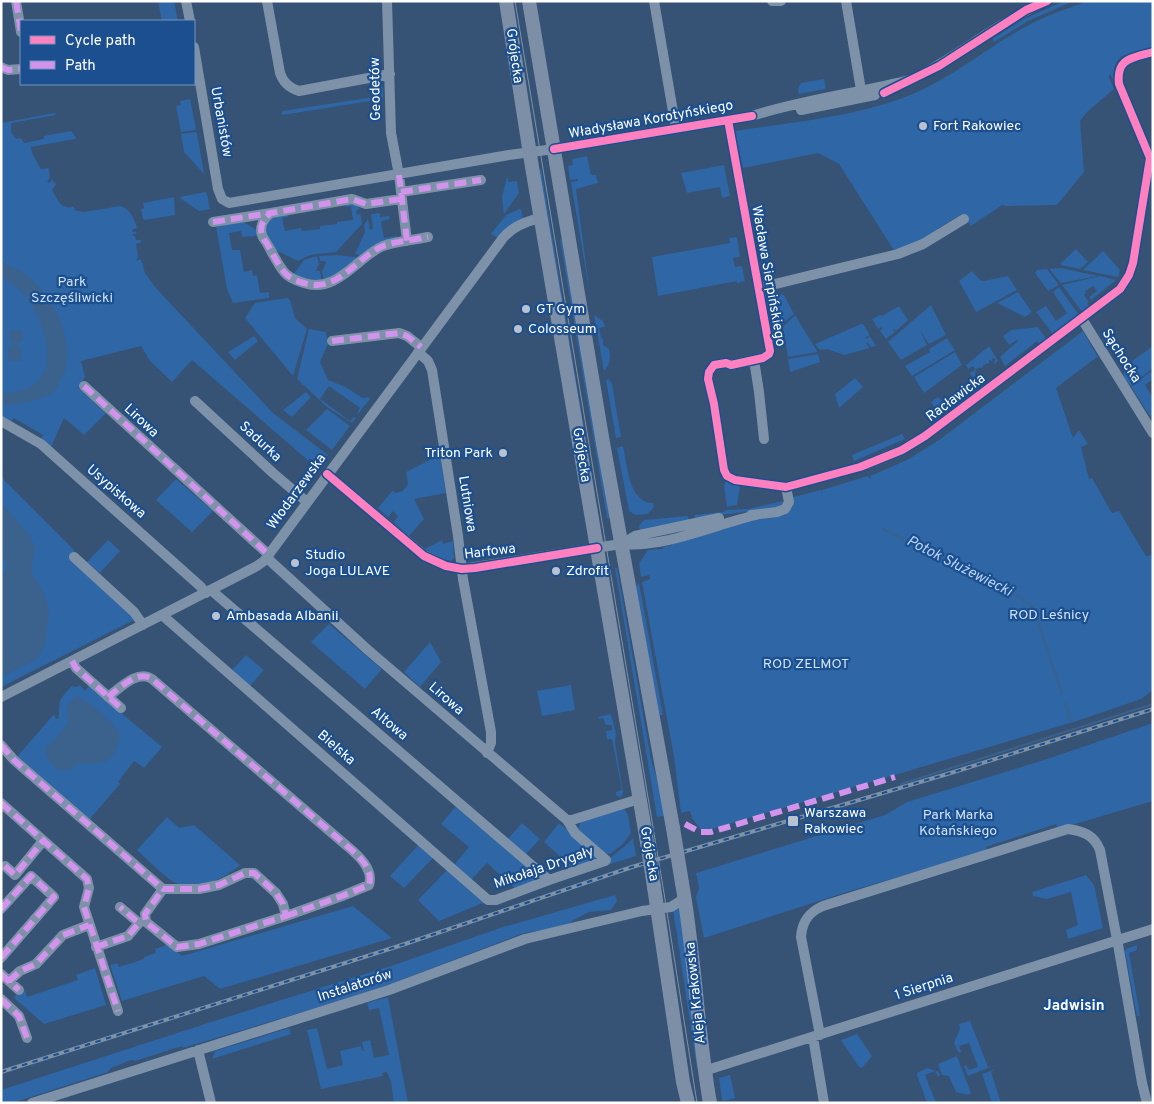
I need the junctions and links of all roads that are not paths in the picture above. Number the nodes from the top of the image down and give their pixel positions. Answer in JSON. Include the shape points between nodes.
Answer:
{"nodes":[{"id":1,"x":16,"y":1,"type":"edge"},
{"id":2,"x":186,"y":1,"type":"edge"},
{"id":3,"x":267,"y":1,"type":"edge"},
{"id":4,"x":387,"y":1,"type":"edge"},
{"id":5,"x":506,"y":1,"type":"edge"},
{"id":6,"x":529,"y":1,"type":"edge"},
{"id":7,"x":654,"y":1,"type":"edge"},
{"id":8,"x":772,"y":1,"type":"edge"},
{"id":9,"x":781,"y":1,"type":"edge"},
{"id":10,"x":846,"y":1,"type":"edge"},
{"id":11,"x":1047,"y":1,"type":"edge"},
{"id":12,"x":190,"y":20,"type":"edge"},
{"id":13,"x":20,"y":26,"type":"edge"},
{"id":14,"x":1153,"y":52,"type":"edge"},
{"id":15,"x":195,"y":53,"type":"edge"},
{"id":16,"x":1,"y":67,"type":"edge"},
{"id":17,"x":20,"y":69,"type":"edge"},
{"id":18,"x":390,"y":74,"type":"junction"},
{"id":19,"x":862,"y":94,"type":"junction"},
{"id":20,"x":728,"y":120,"type":"junction"},
{"id":21,"x":676,"y":129,"type":"junction"},
{"id":22,"x":554,"y":149,"type":"junction"},
{"id":23,"x":529,"y":152,"type":"junction"},
{"id":24,"x":399,"y":175,"type":"junction"},
{"id":25,"x":481,"y":180,"type":"dead end"},
{"id":26,"x":401,"y":196,"type":"junction"},
{"id":27,"x":224,"y":201,"type":"joint"},
{"id":28,"x":271,"y":213,"type":"junction"},
{"id":29,"x":541,"y":218,"type":"junction"},
{"id":30,"x":964,"y":219,"type":"dead end"},
{"id":31,"x":213,"y":222,"type":"dead end"},
{"id":32,"x":428,"y":237,"type":"dead end"},
{"id":33,"x":407,"y":241,"type":"junction"},
{"id":34,"x":759,"y":288,"type":"junction"},
{"id":35,"x":1082,"y":319,"type":"junction"},
{"id":36,"x":332,"y":341,"type":"dead end"},
{"id":37,"x":420,"y":350,"type":"junction"},
{"id":38,"x":754,"y":360,"type":"junction"},
{"id":39,"x":84,"y":386,"type":"dead end"},
{"id":40,"x":195,"y":401,"type":"dead end"},
{"id":41,"x":1,"y":421,"type":"edge"},
{"id":42,"x":1153,"y":433,"type":"edge"},
{"id":43,"x":764,"y":439,"type":"dead end"},
{"id":44,"x":328,"y":474,"type":"junction"},
{"id":45,"x":786,"y":487,"type":"junction"},
{"id":46,"x":307,"y":502,"type":"junction"},
{"id":47,"x":756,"y":515,"type":"junction"},
{"id":48,"x":618,"y":525,"type":"junction"},
{"id":49,"x":635,"y":536,"type":"junction"},
{"id":50,"x":621,"y":544,"type":"junction"},
{"id":51,"x":597,"y":548,"type":"junction"},
{"id":52,"x":268,"y":556,"type":"junction"},
{"id":53,"x":74,"y":557,"type":"dead end"},
{"id":54,"x":462,"y":569,"type":"junction"},
{"id":55,"x":208,"y":591,"type":"junction"},
{"id":56,"x":162,"y":615,"type":"junction"},
{"id":57,"x":143,"y":625,"type":"junction"},
{"id":58,"x":72,"y":661,"type":"junction"},
{"id":59,"x":1,"y":697,"type":"edge"},
{"id":60,"x":108,"y":697,"type":"junction"},
{"id":61,"x":120,"y":708,"type":"dead end"},
{"id":62,"x":1,"y":745,"type":"edge"},
{"id":63,"x":488,"y":753,"type":"junction"},
{"id":64,"x":639,"y":799,"type":"junction"},
{"id":65,"x":1,"y":803,"type":"edge"},
{"id":66,"x":567,"y":820,"type":"junction"},
{"id":67,"x":43,"y":841,"type":"junction"},
{"id":68,"x":606,"y":860,"type":"joint"},
{"id":69,"x":5,"y":866,"type":"dead end"},
{"id":70,"x":549,"y":880,"type":"junction"},
{"id":71,"x":682,"y":883,"type":"joint"},
{"id":72,"x":163,"y":889,"type":"junction"},
{"id":73,"x":685,"y":898,"type":"junction"},
{"id":74,"x":492,"y":901,"type":"joint"},
{"id":75,"x":120,"y":907,"type":"dead end"},
{"id":76,"x":658,"y":908,"type":"junction"},
{"id":77,"x":1,"y":909,"type":"edge"},
{"id":78,"x":286,"y":916,"type":"junction"},
{"id":79,"x":89,"y":925,"type":"junction"},
{"id":80,"x":1153,"y":929,"type":"edge"},
{"id":81,"x":1118,"y":940,"type":"junction"},
{"id":82,"x":96,"y":947,"type":"junction"},
{"id":83,"x":1,"y":958,"type":"edge"},
{"id":84,"x":5,"y":977,"type":"edge"},
{"id":85,"x":19,"y":990,"type":"dead end"},
{"id":86,"x":1,"y":999,"type":"edge"},
{"id":87,"x":118,"y":1011,"type":"dead end"},
{"id":88,"x":816,"y":1036,"type":"junction"},
{"id":89,"x":27,"y":1038,"type":"dead end"},
{"id":90,"x":677,"y":1039,"type":"junction"},
{"id":91,"x":198,"y":1050,"type":"junction"},
{"id":92,"x":704,"y":1071,"type":"junction"},
{"id":93,"x":1148,"y":1097,"type":"edge"},
{"id":94,"x":32,"y":1103,"type":"edge"},
{"id":95,"x":211,"y":1103,"type":"edge"},
{"id":96,"x":688,"y":1103,"type":"edge"},
{"id":97,"x":710,"y":1103,"type":"edge"},
{"id":98,"x":824,"y":1103,"type":"edge"}],
"edges":[{"from":1,"to":13,"type":"street"},
{"from":2,"to":12,"type":"street"},
{"from":3,"to":18,"type":"street","via":[[280,73],[293,89]]},
{"from":4,"to":18,"type":"street","name":"Geodetów"},
{"from":5,"to":23,"type":"main road","name":"Grójecka"},
{"from":6,"to":22,"type":"main road","name":"Grójecka"},
{"from":7,"to":21,"type":"street"},
{"from":8,"to":9,"type":"street"},
{"from":10,"to":19,"type":"street"},
{"from":11,"to":19,"type":"street","name":"Władysława Korotyńskiego","via":[[1026,10],[939,66],[884,93]]},
{"from":14,"to":35,"type":"street","name":"Racławicka","via":[[1120,65],[1118,74],[1119,84],[1150,158],[1129,276],[1120,289]]},
{"from":15,"to":27,"type":"street","name":"Urbanistów","via":[[218,189]]},
{"from":16,"to":17,"type":"street"},
{"from":18,"to":24,"type":"street","name":"Geodetów","via":[[391,133]]},
{"from":19,"to":20,"type":"street","name":"Władysława Korotyńskiego"},
{"from":20,"to":21,"type":"street","name":"Władysława Korotyńskiego"},
{"from":20,"to":34,"type":"street","name":"Wacława Sierpińskiego"},
{"from":21,"to":22,"type":"street","name":"Władysława Korotyńskiego"},
{"from":22,"to":23,"type":"street","name":"Władysława Korotyńskiego"},
{"from":22,"to":48,"type":"main road","name":"Grójecka"},
{"from":23,"to":24,"type":"street","name":"Władysława Korotyńskiego"},
{"from":23,"to":29,"type":"main road","name":"Grójecka"},
{"from":24,"to":26,"type":"street","name":"Geodetów"},
{"from":24,"to":27,"type":"street","name":"Władysława Korotyńskiego","via":[[232,203]]},
{"from":25,"to":26,"type":"street"},
{"from":26,"to":28,"type":"street","via":[[366,204],[352,199]]},
{"from":26,"to":33,"type":"street","name":"Geodetów"},
{"from":28,"to":31,"type":"street"},
{"from":28,"to":33,"type":"street","via":[[264,220],[261,235],[284,272],[307,284],[331,282],[384,246]]},
{"from":29,"to":37,"type":"street","name":"Włodarzewska","via":[[521,224],[505,235]]},
{"from":29,"to":51,"type":"main road","name":"Grójecka"},
{"from":30,"to":34,"type":"street","via":[[923,244],[898,254]]},
{"from":32,"to":33,"type":"street"},
{"from":34,"to":38,"type":"street","name":"Wacława Sierpińskiego","via":[[770,351],[767,356]]},
{"from":35,"to":42,"type":"street","name":"Sąchocka"},
{"from":35,"to":45,"type":"street","name":"Racławicka","via":[[902,450],[836,475]]},
{"from":36,"to":37,"type":"street","name":"Lutniowa","via":[[399,333],[407,336]]},
{"from":37,"to":44,"type":"street","name":"Włodarzewska"},
{"from":37,"to":54,"type":"street","name":"Lutniowa","via":[[431,367]]},
{"from":38,"to":43,"type":"street"},
{"from":38,"to":45,"type":"street","via":[[714,366],[709,372],[724,470],[735,480]]},
{"from":39,"to":52,"type":"street","name":"Lirowa"},
{"from":40,"to":46,"type":"street","name":"Sadurka"},
{"from":41,"to":55,"type":"street","name":"Usypiskowa","via":[[41,444]]},
{"from":44,"to":46,"type":"street","name":"Włodarzewska"},
{"from":44,"to":54,"type":"street","name":"Harfowa","via":[[424,556]]},
{"from":45,"to":47,"type":"street","via":[[789,502],[785,509]]},
{"from":46,"to":52,"type":"street","name":"Włodarzewska"},
{"from":47,"to":49,"type":"street","via":[[717,519]]},
{"from":47,"to":50,"type":"street","via":[[668,540]]},
{"from":48,"to":49,"type":"street"},
{"from":48,"to":50,"type":"main road","name":"Grójecka"},
{"from":49,"to":50,"type":"street"},
{"from":50,"to":51,"type":"street"},
{"from":50,"to":71,"type":"main road","name":"Grójecka","bridge":true},
{"from":51,"to":54,"type":"street","name":"Harfowa"},
{"from":51,"to":64,"type":"main road","name":"Grójecka"},
{"from":52,"to":55,"type":"street","name":"Włodarzewska","via":[[257,566]]},
{"from":52,"to":63,"type":"street","name":"Lirowa","via":[[368,650]]},
{"from":53,"to":57,"type":"street","via":[[134,612]]},
{"from":54,"to":63,"type":"street","name":"Lutniowa","via":[[491,732]]},
{"from":55,"to":56,"type":"street","name":"Włodarzewska"},
{"from":55,"to":70,"type":"street","name":"Altowa"},
{"from":56,"to":57,"type":"street","name":"Włodarzewska"},
{"from":56,"to":74,"type":"street","name":"Bielska"},
{"from":57,"to":58,"type":"street","name":"Włodarzewska"},
{"from":58,"to":59,"type":"street","name":"Włodarzewska"},
{"from":58,"to":60,"type":"street"},
{"from":60,"to":61,"type":"street"},
{"from":60,"to":78,"type":"street","via":[[138,676],[152,679],[365,865],[369,885]]},
{"from":62,"to":72,"type":"street","via":[[14,760]]},
{"from":63,"to":66,"type":"street","name":"Lirowa"},
{"from":64,"to":66,"type":"street"},
{"from":64,"to":76,"type":"main road","name":"Grójecka","bridge":true},
{"from":65,"to":67,"type":"street"},
{"from":66,"to":68,"type":"street","name":"Lirowa","via":[[575,833]]},
{"from":67,"to":69,"type":"street","via":[[14,875]]},
{"from":67,"to":79,"type":"street","via":[[87,879],[89,888],[84,907]]},
{"from":68,"to":70,"type":"street","name":"Mikołaja Drygały"},
{"from":70,"to":74,"type":"street","name":"Mikołaja Drygały"},
{"from":71,"to":73,"type":"main road","name":"Aleja Krakowska"},
{"from":72,"to":78,"type":"street","via":[[199,889],[219,885],[246,873],[254,874],[276,893]]},
{"from":72,"to":78,"type":"street","via":[[145,914],[146,922],[177,947],[199,944]]},
{"from":73,"to":76,"type":"street","name":"Instalatorów","via":[[671,906]]},
{"from":73,"to":92,"type":"main road","name":"Aleja Krakowska"},
{"from":75,"to":82,"type":"street","via":[[139,923],[128,936]]},
{"from":76,"to":90,"type":"main road","name":"Aleja Krakowska"},
{"from":76,"to":91,"type":"street","name":"Instalatorów","via":[[525,939],[421,979]]},
{"from":77,"to":83,"type":"street","via":[[31,876],[54,898]]},
{"from":79,"to":82,"type":"street"},
{"from":79,"to":84,"type":"street","via":[[66,932],[36,964]]},
{"from":80,"to":81,"type":"street","name":"1 Sierpnia"},
{"from":81,"to":88,"type":"street","name":"1 Sierpnia"},
{"from":81,"to":88,"type":"street","via":[[1097,844],[1079,830],[1068,829],[829,904],[810,913],[801,930]]},
{"from":81,"to":93,"type":"street"},
{"from":82,"to":87,"type":"street"},
{"from":84,"to":85,"type":"street"},
{"from":86,"to":89,"type":"street","via":[[19,1016]]},
{"from":88,"to":92,"type":"street","name":"1 Sierpnia"},
{"from":88,"to":98,"type":"street"},
{"from":90,"to":92,"type":"main road","via":[[689,1069]]},
{"from":90,"to":96,"type":"main road","name":"Aleja Krakowska"},
{"from":91,"to":94,"type":"street","name":"Instalatorów"},
{"from":91,"to":95,"type":"street"},
{"from":92,"to":97,"type":"main road","name":"Aleja Krakowska"}]}
